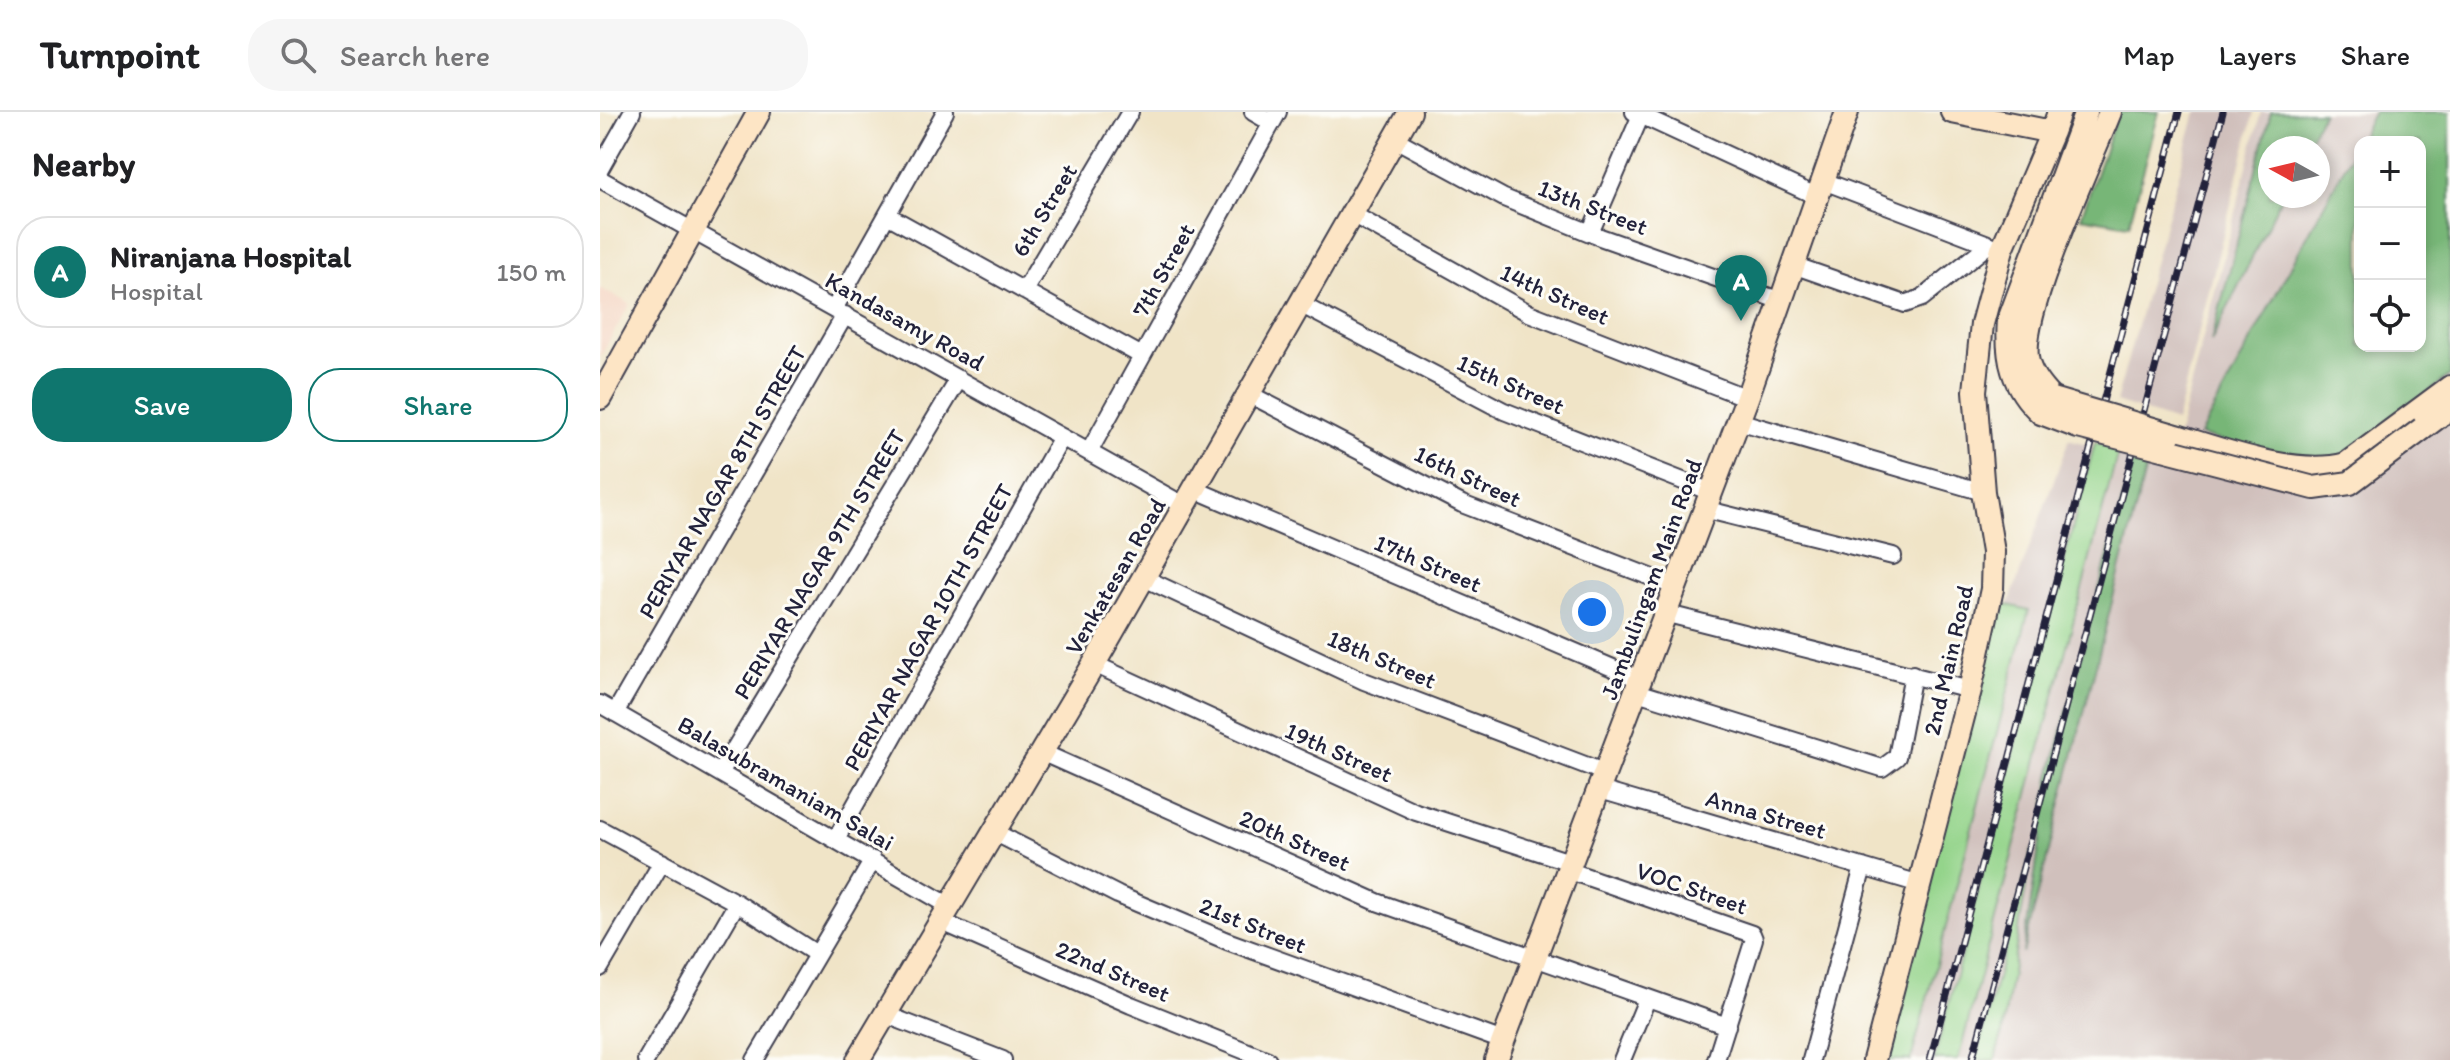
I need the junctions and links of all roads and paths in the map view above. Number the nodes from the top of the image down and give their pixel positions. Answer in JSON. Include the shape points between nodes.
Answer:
{"nodes":[{"id":1,"x":632,"y":112,"type":"edge"},
{"id":2,"x":759,"y":112,"type":"edge"},
{"id":3,"x":945,"y":112,"type":"edge"},
{"id":4,"x":1130,"y":112,"type":"edge"},
{"id":5,"x":1253,"y":112,"type":"edge"},
{"id":6,"x":1410,"y":112,"type":"edge"},
{"id":7,"x":1847,"y":112,"type":"edge"},
{"id":8,"x":1952,"y":112,"type":"edge"},
{"id":9,"x":2086,"y":112,"type":"edge"},
{"id":10,"x":2110,"y":112,"type":"edge"},
{"id":11,"x":1638,"y":114,"type":"edge"},
{"id":12,"x":1985,"y":116,"type":"edge"},
{"id":13,"x":1275,"y":118,"type":"edge"},
{"id":14,"x":2056,"y":122,"type":"edge"},
{"id":15,"x":1395,"y":139,"type":"junction"},
{"id":16,"x":600,"y":169,"type":"edge"},
{"id":17,"x":600,"y":179,"type":"edge"},
{"id":18,"x":1819,"y":188,"type":"junction"},
{"id":19,"x":1352,"y":214,"type":"junction"},
{"id":20,"x":887,"y":215,"type":"junction"},
{"id":21,"x":693,"y":230,"type":"junction"},
{"id":22,"x":1590,"y":233,"type":"junction"},
{"id":23,"x":1995,"y":247,"type":"junction"},
{"id":24,"x":1793,"y":265,"type":"junction"},
{"id":25,"x":1024,"y":291,"type":"junction"},
{"id":26,"x":1781,"y":301,"type":"junction"},
{"id":27,"x":1300,"y":304,"type":"junction"},
{"id":28,"x":840,"y":312,"type":"junction"},
{"id":29,"x":1142,"y":356,"type":"junction"},
{"id":30,"x":959,"y":379,"type":"junction"},
{"id":31,"x":2450,"y":387,"type":"edge"},
{"id":32,"x":1249,"y":394,"type":"junction"},
{"id":33,"x":600,"y":398,"type":"edge"},
{"id":34,"x":1747,"y":398,"type":"junction"},
{"id":35,"x":2046,"y":406,"type":"junction"},
{"id":36,"x":2450,"y":408,"type":"edge"},
{"id":37,"x":1738,"y":421,"type":"junction"},
{"id":38,"x":1062,"y":437,"type":"junction"},
{"id":39,"x":1089,"y":452,"type":"junction"},
{"id":40,"x":1983,"y":492,"type":"junction"},
{"id":41,"x":1190,"y":498,"type":"junction"},
{"id":42,"x":1707,"y":500,"type":"junction"},
{"id":43,"x":1893,"y":556,"type":"dead end"},
{"id":44,"x":1144,"y":578,"type":"junction"},
{"id":45,"x":1674,"y":586,"type":"junction"},
{"id":46,"x":1664,"y":613,"type":"junction"},
{"id":47,"x":1094,"y":664,"type":"junction"},
{"id":48,"x":1913,"y":674,"type":"junction"},
{"id":49,"x":1639,"y":686,"type":"junction"},
{"id":50,"x":1970,"y":690,"type":"junction"},
{"id":51,"x":600,"y":704,"type":"edge"},
{"id":52,"x":615,"y":713,"type":"junction"},
{"id":53,"x":1041,"y":752,"type":"junction"},
{"id":54,"x":720,"y":773,"type":"junction"},
{"id":55,"x":1603,"y":781,"type":"junction"},
{"id":56,"x":600,"y":829,"type":"edge"},
{"id":57,"x":994,"y":832,"type":"junction"},
{"id":58,"x":836,"y":839,"type":"junction"},
{"id":59,"x":873,"y":860,"type":"junction"},
{"id":60,"x":662,"y":862,"type":"junction"},
{"id":61,"x":1571,"y":867,"type":"junction"},
{"id":62,"x":1863,"y":867,"type":"junction"},
{"id":63,"x":1920,"y":884,"type":"junction"},
{"id":64,"x":737,"y":903,"type":"junction"},
{"id":65,"x":945,"y":914,"type":"junction"},
{"id":66,"x":815,"y":953,"type":"junction"},
{"id":67,"x":1536,"y":956,"type":"junction"},
{"id":68,"x":600,"y":968,"type":"edge"},
{"id":69,"x":1647,"y":999,"type":"junction"},
{"id":70,"x":884,"y":1014,"type":"junction"},
{"id":71,"x":1727,"y":1026,"type":"junction"},
{"id":72,"x":1500,"y":1050,"type":"edge"},
{"id":73,"x":646,"y":1060,"type":"edge"},
{"id":74,"x":755,"y":1060,"type":"edge"},
{"id":75,"x":858,"y":1060,"type":"edge"},
{"id":76,"x":1003,"y":1060,"type":"edge"},
{"id":77,"x":1268,"y":1060,"type":"edge"},
{"id":78,"x":1622,"y":1060,"type":"edge"},
{"id":79,"x":1716,"y":1060,"type":"edge"},
{"id":80,"x":1811,"y":1060,"type":"edge"},
{"id":81,"x":1874,"y":1060,"type":"edge"}],
"edges":[{"from":1,"to":16,"type":"street"},
{"from":2,"to":21,"type":"street"},
{"from":3,"to":20,"type":"street","name":"PERIYAR NAGAR 8TH STREET"},
{"from":4,"to":25,"type":"street","name":"6th Street"},
{"from":5,"to":13,"type":"street"},
{"from":6,"to":15,"type":"street","name":"Venkatesan Road"},
{"from":7,"to":18,"type":"street","name":"Jambulingam Main Road"},
{"from":8,"to":12,"type":"street"},
{"from":9,"to":35,"type":"street","via":[[2009,320],[2012,373],[2026,399]]},
{"from":10,"to":35,"type":"street","via":[[2056,246],[2027,337],[2027,358]]},
{"from":11,"to":18,"type":"street"},
{"from":11,"to":22,"type":"street"},
{"from":12,"to":14,"type":"street"},
{"from":13,"to":29,"type":"street","name":"7th Street"},
{"from":14,"to":23,"type":"street","name":"2nd Main Road"},
{"from":15,"to":19,"type":"street","name":"Venkatesan Road"},
{"from":15,"to":22,"type":"street","name":"13th Street","via":[[1504,198]]},
{"from":17,"to":21,"type":"street","name":"Kandasamy Road"},
{"from":18,"to":23,"type":"street"},
{"from":18,"to":24,"type":"street","name":"Jambulingam Main Road"},
{"from":19,"to":27,"type":"street","name":"Venkatesan Road"},
{"from":19,"to":34,"type":"street","name":"14th Street","via":[[1529,313]]},
{"from":20,"to":25,"type":"street","name":"6th Street"},
{"from":20,"to":28,"type":"street","name":"PERIYAR NAGAR 8TH STREET"},
{"from":21,"to":28,"type":"street","name":"Kandasamy Road"},
{"from":21,"to":33,"type":"street"},
{"from":22,"to":26,"type":"street","name":"13th Street"},
{"from":23,"to":24,"type":"street","via":[[1922,298],[1905,304]]},
{"from":23,"to":40,"type":"street","name":"2nd Main Road","via":[[1975,391]]},
{"from":24,"to":26,"type":"street","name":"Jambulingam Main Road"},
{"from":25,"to":29,"type":"street","name":"6th Street"},
{"from":26,"to":34,"type":"street","name":"Jambulingam Main Road"},
{"from":27,"to":32,"type":"street","name":"Venkatesan Road"},
{"from":27,"to":42,"type":"street","name":"15th Street","via":[[1504,411]]},
{"from":28,"to":30,"type":"street","name":"Kandasamy Road"},
{"from":28,"to":52,"type":"street","name":"PERIYAR NAGAR 8TH STREET"},
{"from":29,"to":39,"type":"street","name":"7th Street"},
{"from":30,"to":38,"type":"street","name":"Kandasamy Road"},
{"from":30,"to":54,"type":"street","name":"PERIYAR NAGAR 9TH STREET"},
{"from":31,"to":35,"type":"street","bridge":true,"via":[[2346,464],[2326,469]]},
{"from":32,"to":41,"type":"street","name":"Venkatesan Road"},
{"from":32,"to":45,"type":"street","name":"16th Street","via":[[1462,504]]},
{"from":34,"to":37,"type":"street","name":"Jambulingam Main Road"},
{"from":35,"to":36,"type":"street","bridge":true,"via":[[2078,427],[2314,488],[2350,483]]},
{"from":37,"to":40,"type":"street"},
{"from":37,"to":42,"type":"street","name":"Jambulingam Main Road"},
{"from":38,"to":39,"type":"street","name":"Kandasamy Road"},
{"from":38,"to":58,"type":"street","name":"PERIYAR NAGAR 10TH STREET"},
{"from":39,"to":41,"type":"street","name":"Kandasamy Road"},
{"from":40,"to":50,"type":"street","name":"2nd Main Road","via":[[1993,552],[1992,589]]},
{"from":41,"to":44,"type":"street","name":"Venkatesan Road"},
{"from":41,"to":49,"type":"street","name":"17th Street"},
{"from":42,"to":43,"type":"street","name":"15th Street"},
{"from":42,"to":45,"type":"street","name":"Jambulingam Main Road"},
{"from":44,"to":47,"type":"street","name":"Venkatesan Road"},
{"from":44,"to":55,"type":"street","name":"18th Street","via":[[1364,681]]},
{"from":45,"to":46,"type":"street","name":"Jambulingam Main Road"},
{"from":46,"to":48,"type":"street"},
{"from":46,"to":49,"type":"street","name":"Jambulingam Main Road"},
{"from":47,"to":53,"type":"street","name":"Venkatesan Road"},
{"from":47,"to":61,"type":"street","name":"19th Street","via":[[1416,812]]},
{"from":48,"to":49,"type":"street","name":"17th Street","via":[[1897,757],[1882,768]]},
{"from":48,"to":50,"type":"street"},
{"from":49,"to":55,"type":"street","name":"Jambulingam Main Road"},
{"from":50,"to":63,"type":"street","name":"2nd Main Road"},
{"from":51,"to":52,"type":"street","name":"Balasubramaniam Salai"},
{"from":52,"to":54,"type":"street","name":"Balasubramaniam Salai"},
{"from":53,"to":57,"type":"street","name":"Venkatesan Road"},
{"from":53,"to":67,"type":"street","name":"20th Street","via":[[1377,902]]},
{"from":54,"to":58,"type":"street","name":"Balasubramaniam Salai"},
{"from":55,"to":61,"type":"street","name":"Jambulingam Main Road"},
{"from":55,"to":62,"type":"street","name":"Anna Street"},
{"from":56,"to":60,"type":"street"},
{"from":57,"to":65,"type":"street","name":"Venkatesan Road"},
{"from":57,"to":72,"type":"street","name":"21st Street","via":[[1118,895]]},
{"from":58,"to":59,"type":"street","name":"Balasubramaniam Salai"},
{"from":59,"to":65,"type":"street","name":"Balasubramaniam Salai"},
{"from":59,"to":66,"type":"street"},
{"from":60,"to":64,"type":"street"},
{"from":60,"to":68,"type":"street"},
{"from":61,"to":67,"type":"street","name":"Jambulingam Main Road"},
{"from":61,"to":71,"type":"street","name":"VOC Street","via":[[1752,934]]},
{"from":62,"to":63,"type":"street","name":"Anna Street"},
{"from":62,"to":80,"type":"street"},
{"from":63,"to":81,"type":"street","name":"2nd Main Road"},
{"from":64,"to":66,"type":"street"},
{"from":64,"to":73,"type":"street"},
{"from":65,"to":70,"type":"street","name":"Venkatesan Road"},
{"from":65,"to":77,"type":"street","name":"22nd Street","via":[[1131,1005]]},
{"from":66,"to":74,"type":"street"},
{"from":67,"to":69,"type":"street","name":"20th Street"},
{"from":67,"to":72,"type":"street","name":"Jambulingam Main Road"},
{"from":69,"to":71,"type":"street","name":"20th Street"},
{"from":69,"to":78,"type":"street"},
{"from":70,"to":75,"type":"street","name":"Venkatesan Road"},
{"from":70,"to":76,"type":"street"},
{"from":71,"to":79,"type":"street"}]}
